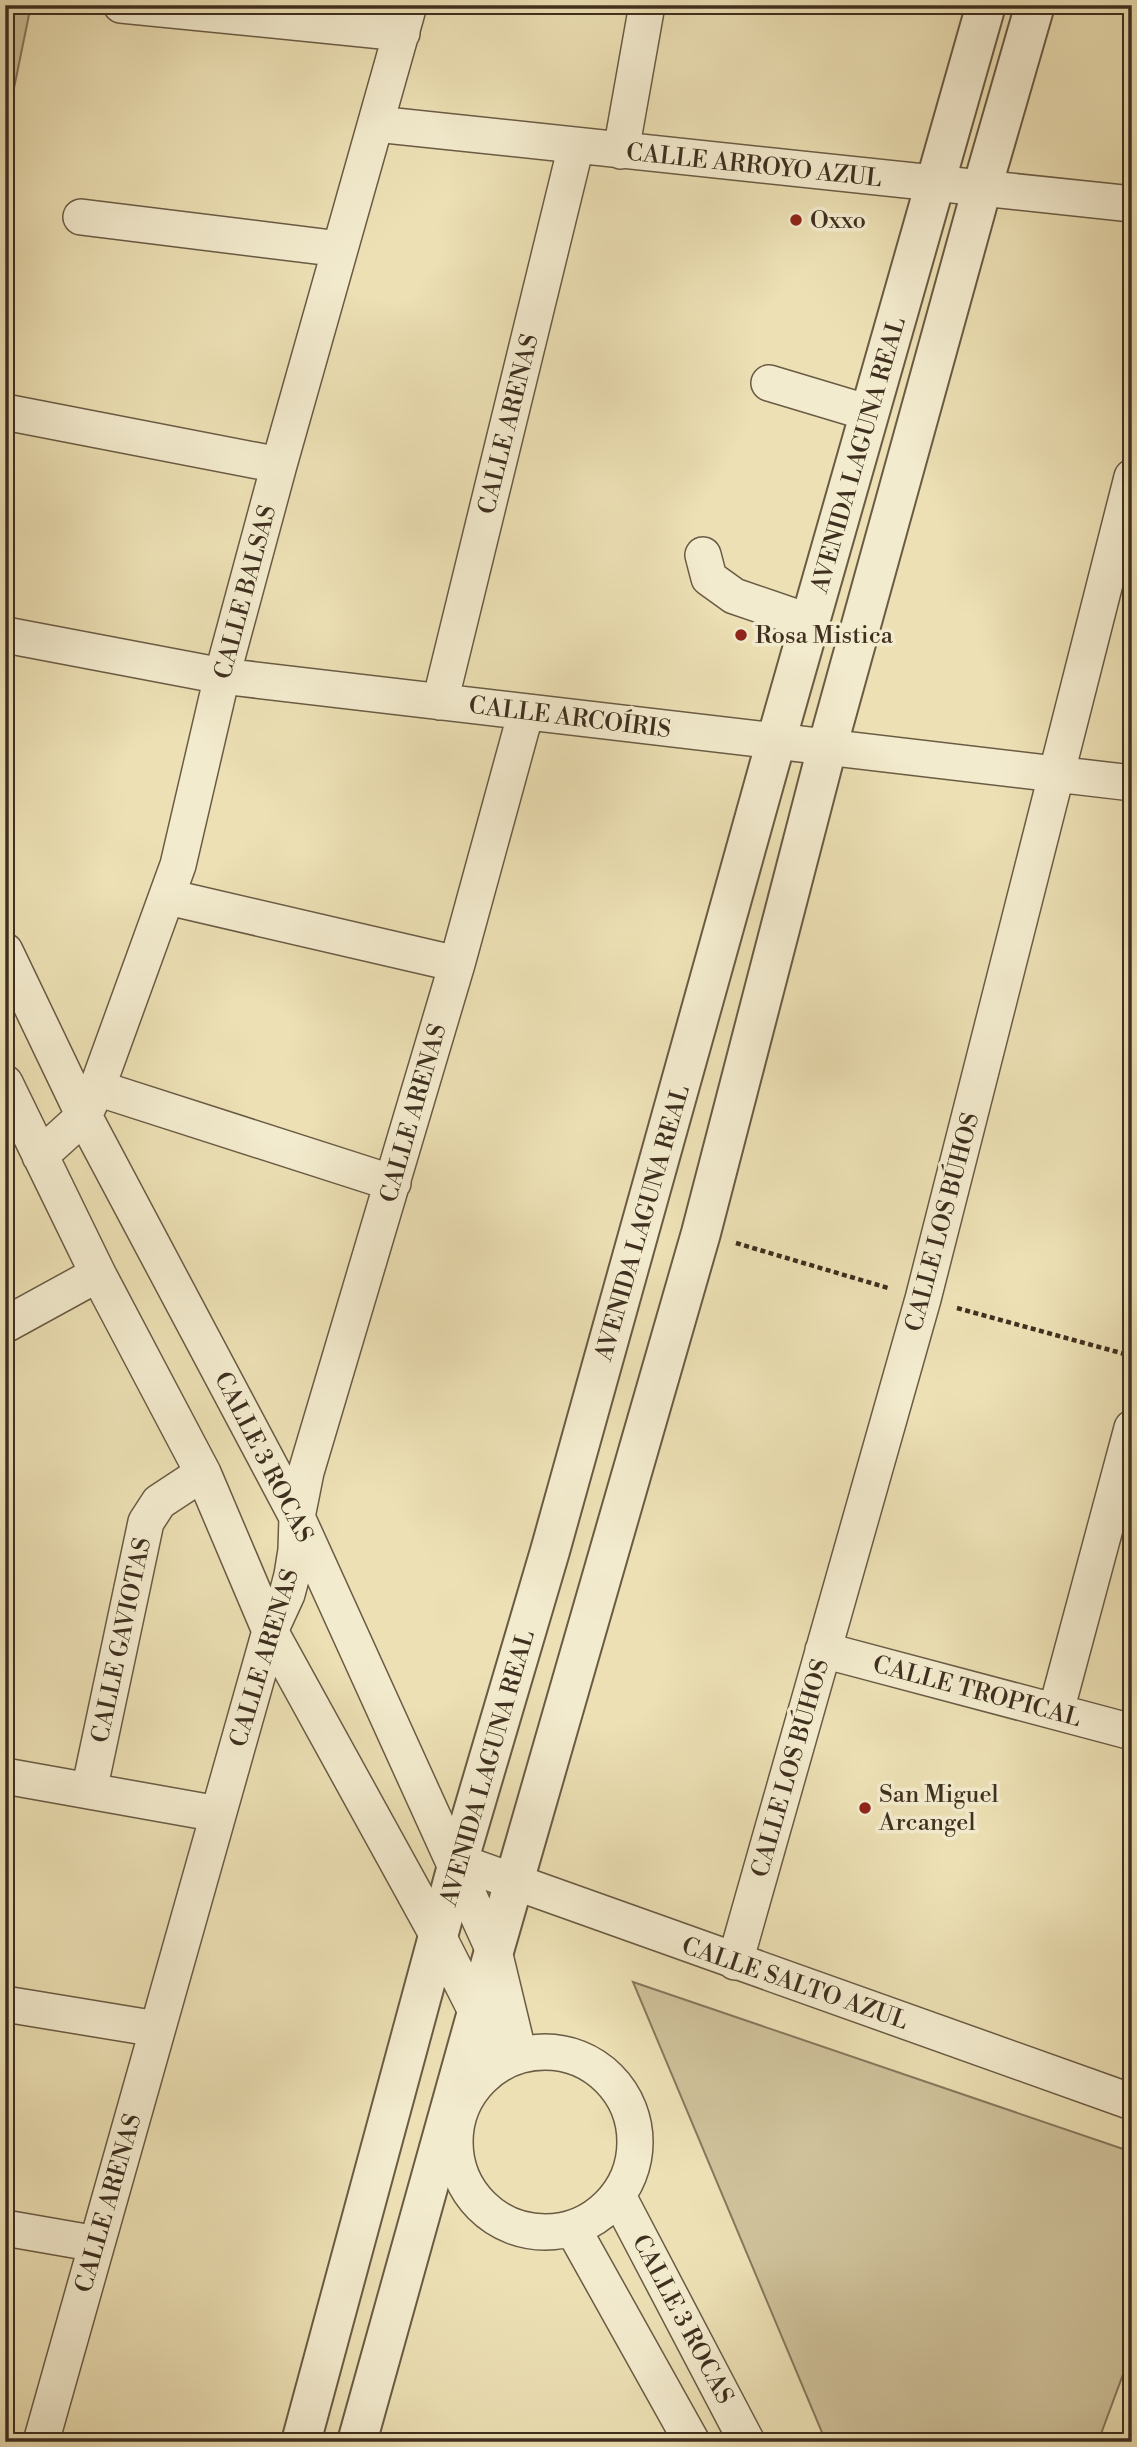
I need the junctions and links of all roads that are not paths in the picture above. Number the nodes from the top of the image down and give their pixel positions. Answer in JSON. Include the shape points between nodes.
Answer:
{"nodes":[{"id":1,"x":121,"y":5,"type":"edge"},
{"id":2,"x":647,"y":5,"type":"edge"},
{"id":3,"x":986,"y":5,"type":"edge"},
{"id":4,"x":1035,"y":5,"type":"edge"},
{"id":5,"x":406,"y":19,"type":"edge"},
{"id":6,"x":376,"y":124,"type":"junction"},
{"id":7,"x":576,"y":146,"type":"junction"},
{"id":8,"x":621,"y":151,"type":"junction"},
{"id":9,"x":935,"y":184,"type":"junction"},
{"id":10,"x":982,"y":188,"type":"junction"},
{"id":11,"x":1132,"y":205,"type":"edge"},
{"id":12,"x":81,"y":217,"type":"dead end"},
{"id":13,"x":340,"y":249,"type":"junction"},
{"id":14,"x":769,"y":383,"type":"dead end"},
{"id":15,"x":5,"y":412,"type":"edge"},
{"id":16,"x":869,"y":413,"type":"junction"},
{"id":17,"x":279,"y":465,"type":"junction"},
{"id":18,"x":1132,"y":477,"type":"edge"},
{"id":19,"x":703,"y":555,"type":"dead end"},
{"id":20,"x":810,"y":622,"type":"junction"},
{"id":21,"x":11,"y":636,"type":"dead end"},
{"id":22,"x":222,"y":676,"type":"junction"},
{"id":23,"x":439,"y":702,"type":"junction"},
{"id":24,"x":526,"y":712,"type":"junction"},
{"id":25,"x":776,"y":741,"type":"junction"},
{"id":26,"x":827,"y":748,"type":"junction"},
{"id":27,"x":1057,"y":774,"type":"junction"},
{"id":28,"x":1132,"y":783,"type":"edge"},
{"id":29,"x":168,"y":897,"type":"junction"},
{"id":30,"x":5,"y":951,"type":"edge"},
{"id":31,"x":457,"y":964,"type":"junction"},
{"id":32,"x":5,"y":1083,"type":"edge"},
{"id":33,"x":91,"y":1102,"type":"junction"},
{"id":34,"x":40,"y":1156,"type":"junction"},
{"id":35,"x":393,"y":1183,"type":"junction"},
{"id":36,"x":98,"y":1274,"type":"junction"},
{"id":37,"x":5,"y":1325,"type":"edge"},
{"id":38,"x":1132,"y":1429,"type":"edge"},
{"id":39,"x":203,"y":1473,"type":"junction"},
{"id":40,"x":296,"y":1517,"type":"junction"},
{"id":41,"x":270,"y":1631,"type":"junction"},
{"id":42,"x":823,"y":1650,"type":"junction"},
{"id":43,"x":1056,"y":1712,"type":"junction"},
{"id":44,"x":1132,"y":1732,"type":"edge"},
{"id":45,"x":5,"y":1776,"type":"edge"},
{"id":46,"x":89,"y":1791,"type":"junction"},
{"id":47,"x":218,"y":1814,"type":"junction"},
{"id":48,"x":458,"y":1864,"type":"junction"},
{"id":49,"x":514,"y":1883,"type":"junction"},
{"id":50,"x":438,"y":1936,"type":"junction"},
{"id":51,"x":494,"y":1951,"type":"junction"},
{"id":52,"x":735,"y":1962,"type":"junction"},
{"id":53,"x":5,"y":2004,"type":"edge"},
{"id":54,"x":478,"y":2015,"type":"junction"},
{"id":55,"x":158,"y":2029,"type":"junction"},
{"id":56,"x":519,"y":2055,"type":"junction"},
{"id":57,"x":485,"y":2074,"type":"junction"},
{"id":58,"x":1132,"y":2102,"type":"edge"},
{"id":59,"x":618,"y":2196,"type":"junction"},
{"id":60,"x":5,"y":2228,"type":"edge"},
{"id":61,"x":573,"y":2229,"type":"junction"},
{"id":62,"x":97,"y":2244,"type":"junction"},
{"id":63,"x":41,"y":2442,"type":"edge"},
{"id":64,"x":301,"y":2442,"type":"edge"},
{"id":65,"x":358,"y":2442,"type":"edge"},
{"id":66,"x":692,"y":2442,"type":"edge"},
{"id":67,"x":747,"y":2442,"type":"edge"}],
"edges":[{"from":1,"to":5,"type":"street"},
{"from":2,"to":8,"type":"street"},
{"from":3,"to":9,"type":"street","name":"AVENIDA LAGUNA REAL"},
{"from":4,"to":10,"type":"street","name":"AVENIDA LAGUNA REAL"},
{"from":5,"to":6,"type":"street","name":"CALLE BALSAS"},
{"from":6,"to":7,"type":"street","name":"CALLE ARROYO AZUL"},
{"from":6,"to":13,"type":"street","name":"CALLE BALSAS"},
{"from":7,"to":8,"type":"street","name":"CALLE ARROYO AZUL"},
{"from":7,"to":23,"type":"street","name":"CALLE ARENAS"},
{"from":8,"to":9,"type":"street","name":"CALLE ARROYO AZUL"},
{"from":9,"to":10,"type":"street","name":"CALLE ARROYO AZUL"},
{"from":9,"to":16,"type":"street","name":"AVENIDA LAGUNA REAL"},
{"from":10,"to":11,"type":"street","name":"CALLE ARROYO AZUL"},
{"from":10,"to":26,"type":"street","name":"AVENIDA LAGUNA REAL"},
{"from":12,"to":13,"type":"street"},
{"from":13,"to":17,"type":"street","name":"CALLE BALSAS"},
{"from":14,"to":16,"type":"street"},
{"from":15,"to":17,"type":"street"},
{"from":16,"to":20,"type":"street","name":"AVENIDA LAGUNA REAL"},
{"from":17,"to":22,"type":"street","name":"CALLE BALSAS"},
{"from":18,"to":27,"type":"street","name":"CALLE LOS BÚHOS"},
{"from":19,"to":20,"type":"street","via":[[709,578],[734,596]]},
{"from":20,"to":25,"type":"street","name":"AVENIDA LAGUNA REAL"},
{"from":21,"to":22,"type":"street","name":"CALLE ARCOÍRIS"},
{"from":22,"to":23,"type":"street","name":"CALLE ARCOÍRIS"},
{"from":22,"to":29,"type":"street","name":"CALLE BALSAS"},
{"from":23,"to":24,"type":"street","name":"CALLE ARCOÍRIS"},
{"from":24,"to":25,"type":"street","name":"CALLE ARCOÍRIS"},
{"from":24,"to":31,"type":"street","name":"CALLE ARENAS"},
{"from":25,"to":26,"type":"street","name":"CALLE ARCOÍRIS"},
{"from":25,"to":48,"type":"street","name":"AVENIDA LAGUNA REAL"},
{"from":26,"to":27,"type":"street","name":"CALLE ARCOÍRIS"},
{"from":26,"to":49,"type":"street","name":"AVENIDA LAGUNA REAL","via":[[701,1233]]},
{"from":27,"to":28,"type":"street","name":"CALLE ARCOÍRIS"},
{"from":27,"to":42,"type":"street","name":"CALLE LOS BÚHOS","via":[[923,1299]]},
{"from":29,"to":31,"type":"street"},
{"from":29,"to":33,"type":"street","name":"CALLE BALSAS"},
{"from":30,"to":33,"type":"street","name":"CALLE 3 ROCAS"},
{"from":31,"to":35,"type":"street","name":"CALLE ARENAS"},
{"from":32,"to":34,"type":"street"},
{"from":33,"to":34,"type":"street","name":"CALLE BALSAS"},
{"from":33,"to":35,"type":"street"},
{"from":33,"to":40,"type":"street","name":"CALLE 3 ROCAS"},
{"from":34,"to":36,"type":"street"},
{"from":35,"to":40,"type":"street","name":"CALLE ARENAS"},
{"from":36,"to":37,"type":"street"},
{"from":36,"to":39,"type":"street"},
{"from":38,"to":43,"type":"street"},
{"from":39,"to":41,"type":"street"},
{"from":39,"to":46,"type":"street","name":"CALLE GAVIOTAS","via":[[159,1502],[146,1522]]},
{"from":40,"to":41,"type":"street","name":"CALLE ARENAS","via":[[292,1575]]},
{"from":40,"to":48,"type":"street","name":"CALLE 3 ROCAS"},
{"from":41,"to":47,"type":"street","name":"CALLE ARENAS"},
{"from":41,"to":50,"type":"street"},
{"from":42,"to":43,"type":"street","name":"CALLE TROPICAL"},
{"from":42,"to":52,"type":"street","name":"CALLE LOS BÚHOS"},
{"from":43,"to":44,"type":"street","name":"CALLE TROPICAL"},
{"from":45,"to":46,"type":"street"},
{"from":46,"to":47,"type":"street"},
{"from":47,"to":55,"type":"street","name":"CALLE ARENAS"},
{"from":48,"to":49,"type":"street","name":"CALLE SALTO AZUL"},
{"from":48,"to":50,"type":"street","name":"AVENIDA LAGUNA REAL"},
{"from":48,"to":51,"type":"street","name":"CALLE 3 ROCAS"},
{"from":49,"to":51,"type":"street","name":"AVENIDA LAGUNA REAL"},
{"from":49,"to":52,"type":"street","name":"CALLE SALTO AZUL"},
{"from":50,"to":54,"type":"street"},
{"from":50,"to":64,"type":"street","name":"AVENIDA LAGUNA REAL"},
{"from":51,"to":54,"type":"street","name":"AVENIDA LAGUNA REAL"},
{"from":51,"to":56,"type":"street","name":"CALLE 3 ROCAS"},
{"from":52,"to":58,"type":"street","name":"CALLE SALTO AZUL"},
{"from":53,"to":55,"type":"street"},
{"from":54,"to":57,"type":"street"},
{"from":54,"to":65,"type":"street","name":"AVENIDA LAGUNA REAL"},
{"from":55,"to":62,"type":"street","name":"CALLE ARENAS"},
{"from":56,"to":57,"type":"street"},
{"from":56,"to":59,"type":"street","via":[[547,2051],[575,2057],[600,2070],[620,2090],[632,2115],[636,2144],[632,2171]]},
{"from":57,"to":61,"type":"street","via":[[462,2107],[454,2147],[460,2173],[473,2197],[493,2216],[518,2228],[545,2233]]},
{"from":59,"to":61,"type":"street","via":[[606,2210]]},
{"from":59,"to":67,"type":"street","name":"CALLE 3 ROCAS"},
{"from":60,"to":62,"type":"street"},
{"from":61,"to":66,"type":"street","name":"CALLE 3 ROCAS"},
{"from":62,"to":63,"type":"street","name":"CALLE ARENAS"}]}
